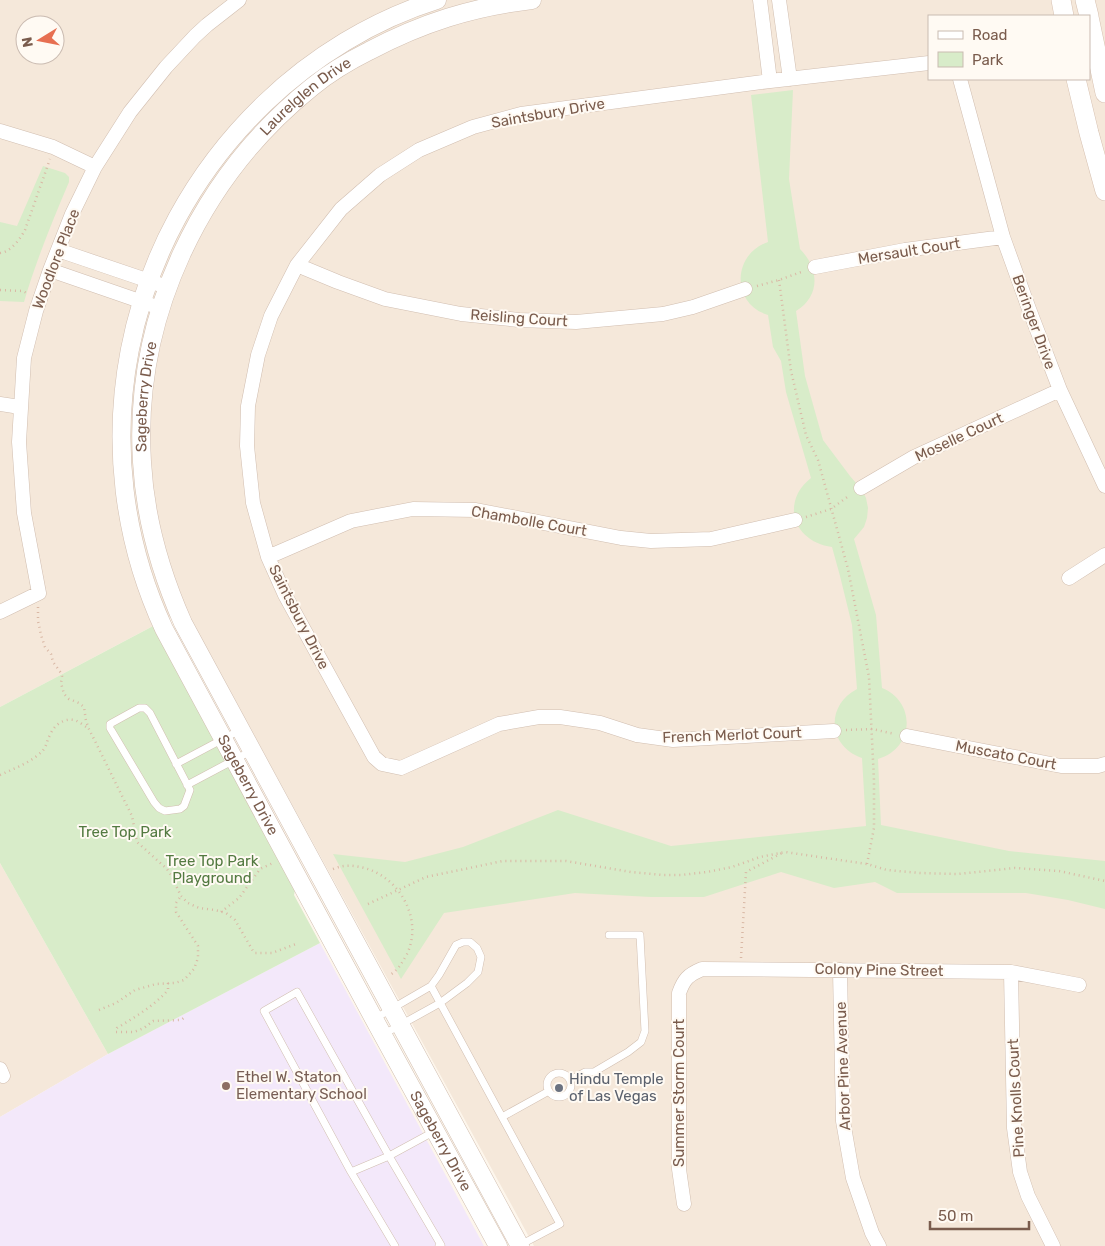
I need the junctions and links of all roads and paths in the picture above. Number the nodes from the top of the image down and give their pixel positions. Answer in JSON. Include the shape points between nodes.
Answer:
{"nodes":[{"id":1,"x":239,"y":0,"type":"edge"},
{"id":2,"x":437,"y":0,"type":"edge"},
{"id":3,"x":532,"y":0,"type":"edge"},
{"id":4,"x":760,"y":0,"type":"edge"},
{"id":5,"x":779,"y":0,"type":"edge"},
{"id":6,"x":1061,"y":0,"type":"edge"},
{"id":7,"x":1086,"y":0,"type":"edge"},
{"id":8,"x":467,"y":5,"type":"edge"},
{"id":9,"x":1064,"y":15,"type":"edge"},
{"id":10,"x":1089,"y":15,"type":"edge"},
{"id":11,"x":1090,"y":22,"type":"edge"},
{"id":12,"x":928,"y":63,"type":"edge"},
{"id":13,"x":790,"y":78,"type":"junction"},
{"id":14,"x":960,"y":80,"type":"edge"},
{"id":15,"x":1076,"y":80,"type":"edge"},
{"id":16,"x":770,"y":81,"type":"junction"},
{"id":17,"x":1105,"y":93,"type":"edge"},
{"id":18,"x":0,"y":131,"type":"edge"},
{"id":19,"x":53,"y":148,"type":"junction"},
{"id":20,"x":95,"y":167,"type":"junction"},
{"id":21,"x":1105,"y":191,"type":"edge"},
{"id":22,"x":1003,"y":237,"type":"junction"},
{"id":23,"x":58,"y":250,"type":"junction"},
{"id":24,"x":0,"y":253,"type":"edge"},
{"id":25,"x":297,"y":265,"type":"junction"},
{"id":26,"x":815,"y":266,"type":"joint"},
{"id":27,"x":50,"y":270,"type":"junction"},
{"id":28,"x":779,"y":280,"type":"junction"},
{"id":29,"x":745,"y":288,"type":"joint"},
{"id":30,"x":0,"y":290,"type":"edge"},
{"id":31,"x":145,"y":291,"type":"junction"},
{"id":32,"x":164,"y":298,"type":"junction"},
{"id":33,"x":40,"y":300,"type":"junction"},
{"id":34,"x":1060,"y":390,"type":"junction"},
{"id":35,"x":0,"y":404,"type":"edge"},
{"id":36,"x":20,"y":407,"type":"junction"},
{"id":37,"x":1105,"y":486,"type":"edge"},
{"id":38,"x":860,"y":488,"type":"joint"},
{"id":39,"x":831,"y":509,"type":"junction"},
{"id":40,"x":796,"y":520,"type":"joint"},
{"id":41,"x":1105,"y":555,"type":"edge"},
{"id":42,"x":268,"y":557,"type":"junction"},
{"id":43,"x":1069,"y":578,"type":"dead end"},
{"id":44,"x":39,"y":593,"type":"junction"},
{"id":45,"x":0,"y":612,"type":"edge"},
{"id":46,"x":89,"y":729,"type":"junction"},
{"id":47,"x":872,"y":729,"type":"junction"},
{"id":48,"x":240,"y":730,"type":"junction"},
{"id":49,"x":834,"y":731,"type":"joint"},
{"id":50,"x":908,"y":736,"type":"joint"},
{"id":51,"x":222,"y":739,"type":"junction"},
{"id":52,"x":251,"y":751,"type":"junction"},
{"id":53,"x":234,"y":760,"type":"junction"},
{"id":54,"x":176,"y":764,"type":"junction"},
{"id":55,"x":1105,"y":764,"type":"edge"},
{"id":56,"x":401,"y":768,"type":"joint"},
{"id":57,"x":0,"y":775,"type":"edge"},
{"id":58,"x":187,"y":785,"type":"junction"},
{"id":59,"x":785,"y":852,"type":"junction"},
{"id":60,"x":272,"y":863,"type":"dead end"},
{"id":61,"x":867,"y":864,"type":"junction"},
{"id":62,"x":332,"y":869,"type":"dead end"},
{"id":63,"x":1105,"y":880,"type":"edge"},
{"id":64,"x":398,"y":889,"type":"junction"},
{"id":65,"x":180,"y":896,"type":"junction"},
{"id":66,"x":368,"y":904,"type":"dead end"},
{"id":67,"x":221,"y":912,"type":"junction"},
{"id":68,"x":609,"y":935,"type":"dead end"},
{"id":69,"x":296,"y":944,"type":"dead end"},
{"id":70,"x":740,"y":969,"type":"junction"},
{"id":71,"x":840,"y":970,"type":"junction"},
{"id":72,"x":1011,"y":972,"type":"junction"},
{"id":73,"x":390,"y":975,"type":"dead end"},
{"id":74,"x":683,"y":982,"type":"joint"},
{"id":75,"x":168,"y":983,"type":"junction"},
{"id":76,"x":431,"y":986,"type":"junction"},
{"id":77,"x":1078,"y":986,"type":"dead end"},
{"id":78,"x":440,"y":1003,"type":"junction"},
{"id":79,"x":392,"y":1009,"type":"junction"},
{"id":80,"x":99,"y":1010,"type":"dead end"},
{"id":81,"x":186,"y":1018,"type":"dead end"},
{"id":82,"x":374,"y":1019,"type":"junction"},
{"id":83,"x":400,"y":1025,"type":"junction"},
{"id":84,"x":383,"y":1035,"type":"junction"},
{"id":85,"x":570,"y":1080,"type":"junction"},
{"id":86,"x":549,"y":1091,"type":"junction"},
{"id":87,"x":502,"y":1117,"type":"junction"},
{"id":88,"x":435,"y":1130,"type":"junction"},
{"id":89,"x":389,"y":1156,"type":"junction"},
{"id":90,"x":351,"y":1172,"type":"junction"},
{"id":91,"x":684,"y":1204,"type":"dead end"},
{"id":92,"x":395,"y":1246,"type":"edge"},
{"id":93,"x":439,"y":1246,"type":"edge"},
{"id":94,"x":498,"y":1246,"type":"edge"},
{"id":95,"x":520,"y":1246,"type":"edge"},
{"id":96,"x":879,"y":1246,"type":"edge"},
{"id":97,"x":1053,"y":1246,"type":"edge"}],
"edges":[{"from":1,"to":20,"type":"street","name":"Woodlore Place","via":[[207,25],[166,67],[130,112]]},
{"from":2,"to":31,"type":"street","name":"Laurelglen Drive","via":[[382,22],[336,48],[293,78],[250,117],[220,153],[178,215]]},
{"from":3,"to":8,"type":"street","name":"Laurelglen Drive","via":[[492,6]]},
{"from":4,"to":16,"type":"street"},
{"from":5,"to":13,"type":"street"},
{"from":6,"to":9,"type":"main road"},
{"from":7,"to":10,"type":"main road"},
{"from":8,"to":32,"type":"street","name":"Laurelglen Drive","via":[[337,69],[282,113],[222,182],[191,233]]},
{"from":11,"to":17,"type":"main road"},
{"from":12,"to":13,"type":"street","name":"Saintsbury Drive"},
{"from":13,"to":16,"type":"street","name":"Saintsbury Drive"},
{"from":14,"to":22,"type":"street","name":"Beringer Drive"},
{"from":15,"to":21,"type":"main road"},
{"from":16,"to":25,"type":"street","name":"Saintsbury Drive","via":[[522,114],[473,127],[419,150],[380,175],[341,209]]},
{"from":18,"to":19,"type":"street"},
{"from":19,"to":20,"type":"street"},
{"from":19,"to":24,"type":"path","via":[[25,230],[13,246]]},
{"from":20,"to":23,"type":"street","name":"Woodlore Place"},
{"from":22,"to":26,"type":"street","name":"Mersault Court"},
{"from":22,"to":34,"type":"street","name":"Beringer Drive"},
{"from":23,"to":27,"type":"street","name":"Woodlore Place"},
{"from":23,"to":31,"type":"street"},
{"from":25,"to":29,"type":"street","name":"Reisling Court","via":[[385,298],[462,314],[519,320],[576,322],[662,314],[693,307]]},
{"from":25,"to":42,"type":"street","name":"Saintsbury Drive","via":[[271,316],[258,355],[248,406],[247,446],[253,503]]},
{"from":26,"to":28,"type":"path"},
{"from":27,"to":31,"type":"street"},
{"from":27,"to":33,"type":"street","name":"Woodlore Place"},
{"from":28,"to":29,"type":"path"},
{"from":28,"to":39,"type":"path","via":[[791,370],[806,436],[818,460]]},
{"from":30,"to":33,"type":"path","via":[[23,291]]},
{"from":31,"to":32,"type":"street"},
{"from":31,"to":32,"type":"street"},
{"from":31,"to":51,"type":"street","name":"Sageberry Drive","via":[[128,359],[121,422],[131,533],[155,610]]},
{"from":32,"to":48,"type":"street","name":"Sageberry Drive","via":[[147,362],[141,418],[143,475],[150,525],[168,587],[183,623]]},
{"from":33,"to":36,"type":"street","name":"Woodlore Place","via":[[24,358]]},
{"from":34,"to":37,"type":"street","name":"Beringer Drive"},
{"from":34,"to":38,"type":"street","name":"Moselle Court","via":[[914,457]]},
{"from":35,"to":36,"type":"street"},
{"from":36,"to":44,"type":"street","name":"Woodlore Place","via":[[24,513]]},
{"from":38,"to":39,"type":"path"},
{"from":39,"to":40,"type":"path"},
{"from":39,"to":47,"type":"path","via":[[848,568],[870,677]]},
{"from":40,"to":42,"type":"street","name":"Chambolle Court","via":[[711,538],[650,541],[476,510],[413,509],[351,520]]},
{"from":41,"to":43,"type":"street"},
{"from":42,"to":56,"type":"street","name":"Saintsbury Drive","via":[[285,595],[374,757],[382,764]]},
{"from":44,"to":45,"type":"street"},
{"from":44,"to":46,"type":"path","via":[[38,621],[45,647],[61,672],[64,694],[84,707]]},
{"from":46,"to":57,"type":"path","via":[[75,720],[62,721],[38,755]]},
{"from":46,"to":65,"type":"path","via":[[132,816],[137,842],[167,869]]},
{"from":47,"to":49,"type":"path"},
{"from":47,"to":50,"type":"path"},
{"from":47,"to":61,"type":"path","via":[[874,828]]},
{"from":48,"to":51,"type":"lane"},
{"from":48,"to":52,"type":"street","name":"Sageberry Drive"},
{"from":49,"to":56,"type":"street","name":"French Merlot Court","via":[[673,740],[636,734],[600,723],[539,717],[499,724]]},
{"from":50,"to":55,"type":"street","name":"Muscato Court","via":[[1061,766]]},
{"from":51,"to":53,"type":"street","name":"Sageberry Drive"},
{"from":51,"to":54,"type":"lane"},
{"from":52,"to":53,"type":"lane"},
{"from":52,"to":79,"type":"street","name":"Sageberry Drive"},
{"from":53,"to":58,"type":"lane"},
{"from":53,"to":82,"type":"street","name":"Sageberry Drive"},
{"from":54,"to":58,"type":"lane"},
{"from":54,"to":58,"type":"lane","via":[[145,708],[110,724],[160,808],[165,811],[184,806],[190,790]]},
{"from":59,"to":61,"type":"path"},
{"from":59,"to":64,"type":"path","via":[[724,869],[681,875],[632,872],[566,860],[503,861],[426,877]]},
{"from":59,"to":70,"type":"path","via":[[746,872]]},
{"from":60,"to":67,"type":"path","via":[[260,869],[239,898]]},
{"from":61,"to":63,"type":"path","via":[[887,870],[920,873],[958,874],[1015,868],[1059,871]]},
{"from":62,"to":64,"type":"path","via":[[343,866],[365,868]]},
{"from":64,"to":66,"type":"path"},
{"from":64,"to":73,"type":"path","via":[[409,910],[412,934],[402,963]]},
{"from":65,"to":67,"type":"path","via":[[199,908]]},
{"from":65,"to":75,"type":"path","via":[[176,912],[198,946],[198,958],[194,969],[184,980]]},
{"from":67,"to":69,"type":"path","via":[[235,920],[256,953],[272,953]]},
{"from":68,"to":85,"type":"lane","via":[[640,934],[645,1032],[641,1042],[628,1052],[594,1072],[585,1072]]},
{"from":70,"to":71,"type":"street","name":"Colony Pine Street"},
{"from":70,"to":74,"type":"street","name":"Colony Pine Street","via":[[702,969]]},
{"from":71,"to":72,"type":"street","name":"Colony Pine Street"},
{"from":71,"to":96,"type":"street","name":"Arbor Pine Avenue","via":[[843,1121],[853,1178]]},
{"from":72,"to":77,"type":"street","name":"Colony Pine Street"},
{"from":72,"to":97,"type":"street","name":"Pine Knolls Court","via":[[1014,1128],[1020,1172]]},
{"from":74,"to":91,"type":"street","name":"Summer Storm Court","via":[[679,993],[679,1169]]},
{"from":75,"to":80,"type":"path","via":[[135,990]]},
{"from":75,"to":81,"type":"path","via":[[168,990],[163,996],[117,1028],[116,1032],[134,1032],[153,1021]]},
{"from":76,"to":78,"type":"lane"},
{"from":76,"to":78,"type":"lane","via":[[456,945],[470,942],[477,948],[481,956],[478,972]]},
{"from":76,"to":79,"type":"lane"},
{"from":78,"to":83,"type":"lane"},
{"from":78,"to":87,"type":"lane"},
{"from":79,"to":82,"type":"lane"},
{"from":79,"to":83,"type":"street","name":"Sageberry Drive"},
{"from":82,"to":84,"type":"street","name":"Sageberry Drive"},
{"from":83,"to":84,"type":"lane"},
{"from":83,"to":95,"type":"street","name":"Sageberry Drive"},
{"from":84,"to":88,"type":"street","name":"Sageberry Drive"},
{"from":85,"to":86,"type":"lane","via":[[571,1089],[566,1095],[558,1097]]},
{"from":85,"to":86,"type":"lane","via":[[563,1073],[555,1074],[547,1083]]},
{"from":86,"to":87,"type":"lane"},
{"from":87,"to":95,"type":"lane","via":[[560,1224]]},
{"from":88,"to":89,"type":"lane"},
{"from":88,"to":94,"type":"street","name":"Sageberry Drive"},
{"from":89,"to":90,"type":"lane"},
{"from":89,"to":90,"type":"lane","via":[[298,992],[264,1011]]},
{"from":89,"to":93,"type":"lane"},
{"from":90,"to":92,"type":"lane"}]}
